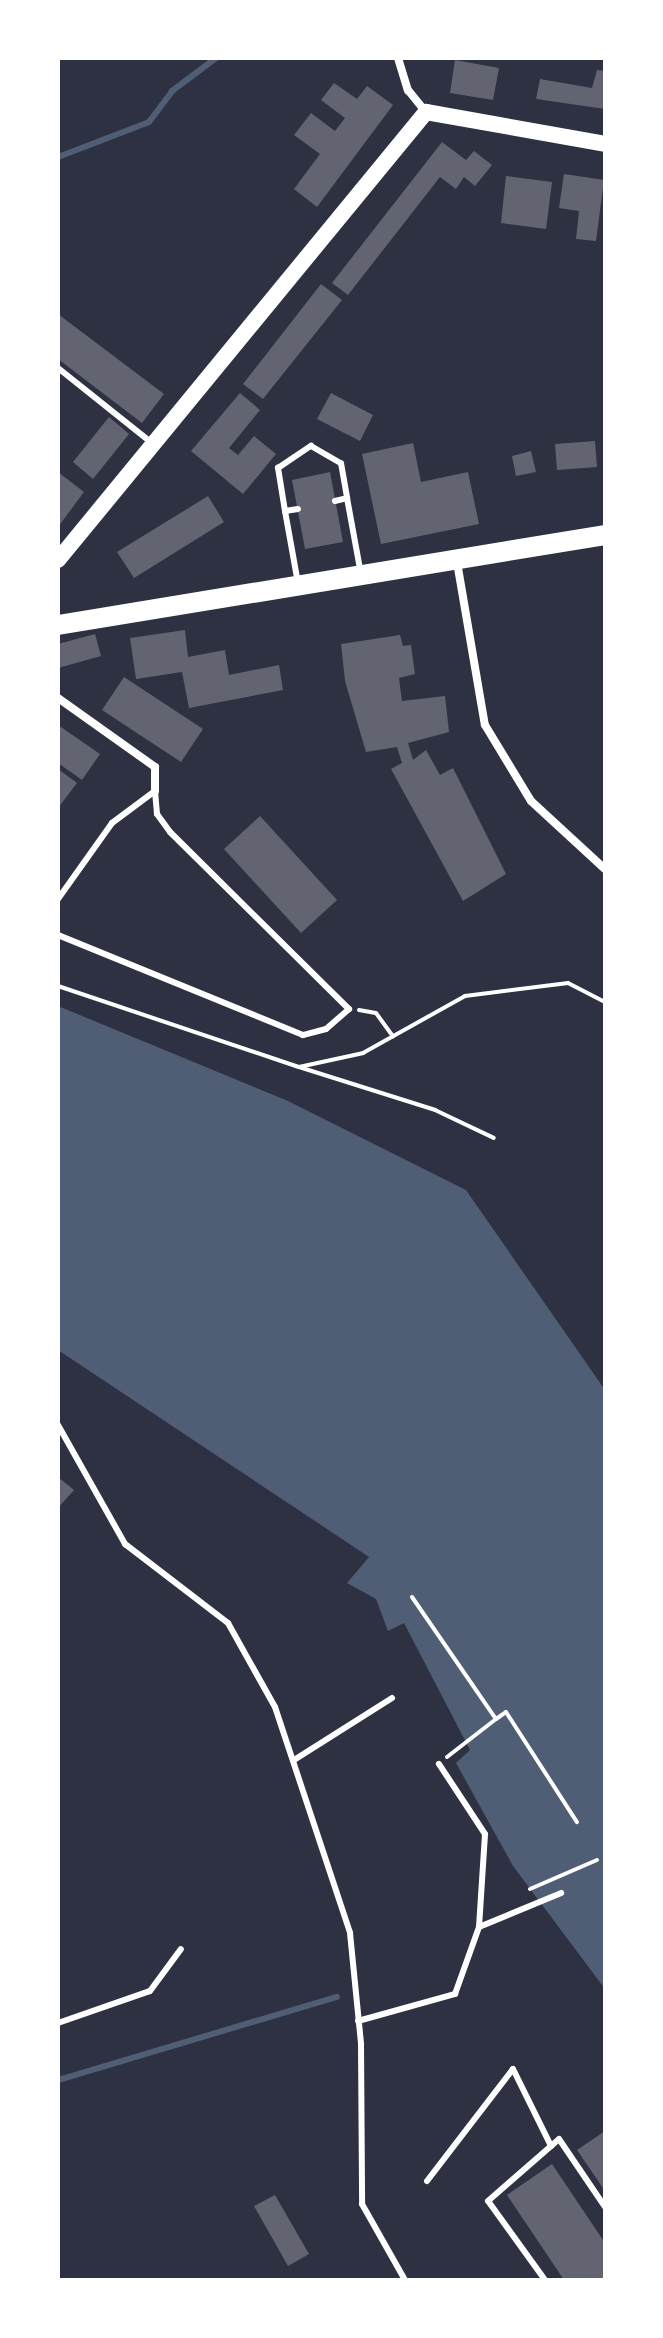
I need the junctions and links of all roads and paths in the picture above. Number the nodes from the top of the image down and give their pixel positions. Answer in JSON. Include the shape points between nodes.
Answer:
{"nodes":[{"id":1,"x":398,"y":58,"type":"edge"},
{"id":2,"x":426,"y":112,"type":"junction"},
{"id":3,"x":605,"y":144,"type":"edge"},
{"id":4,"x":58,"y":368,"type":"edge"},
{"id":5,"x":152,"y":443,"type":"junction"},
{"id":6,"x":347,"y":498,"type":"junction"},
{"id":7,"x":335,"y":501,"type":"dead end"},
{"id":8,"x":298,"y":509,"type":"dead end"},
{"id":9,"x":285,"y":511,"type":"junction"},
{"id":10,"x":605,"y":535,"type":"edge"},
{"id":11,"x":58,"y":560,"type":"edge"},
{"id":12,"x":457,"y":562,"type":"junction"},
{"id":13,"x":361,"y":577,"type":"junction"},
{"id":14,"x":298,"y":587,"type":"junction"},
{"id":15,"x":58,"y":625,"type":"edge"},
{"id":16,"x":58,"y":698,"type":"edge"},
{"id":17,"x":155,"y":791,"type":"junction"},
{"id":18,"x":605,"y":869,"type":"edge"},
{"id":19,"x":58,"y":899,"type":"edge"},
{"id":20,"x":58,"y":935,"type":"edge"},
{"id":21,"x":349,"y":1009,"type":"junction"},
{"id":22,"x":393,"y":1036,"type":"dead end"},
{"id":23,"x":299,"y":1067,"type":"dead end"},
{"id":24,"x":494,"y":1138,"type":"dead end"},
{"id":25,"x":58,"y":1425,"type":"edge"},
{"id":26,"x":412,"y":1597,"type":"dead end"},
{"id":27,"x":392,"y":1698,"type":"dead end"},
{"id":28,"x":496,"y":1719,"type":"junction"},
{"id":29,"x":294,"y":1760,"type":"junction"},
{"id":30,"x":439,"y":1764,"type":"joint"},
{"id":31,"x":577,"y":1822,"type":"dead end"},
{"id":32,"x":597,"y":1860,"type":"dead end"},
{"id":33,"x":526,"y":1891,"type":"dead end"},
{"id":34,"x":561,"y":1893,"type":"dead end"},
{"id":35,"x":479,"y":1927,"type":"junction"},
{"id":36,"x":181,"y":1949,"type":"dead end"},
{"id":37,"x":358,"y":2021,"type":"junction"},
{"id":38,"x":58,"y":2023,"type":"edge"},
{"id":39,"x":551,"y":2146,"type":"junction"},
{"id":40,"x":427,"y":2181,"type":"dead end"},
{"id":41,"x":605,"y":2207,"type":"edge"},
{"id":42,"x":405,"y":2280,"type":"edge"},
{"id":43,"x":545,"y":2280,"type":"edge"}],
"edges":[{"from":1,"to":2,"type":"street","via":[[408,90]]},
{"from":2,"to":3,"type":"main road"},
{"from":2,"to":5,"type":"main road"},
{"from":4,"to":5,"type":"lane"},
{"from":5,"to":11,"type":"main road"},
{"from":6,"to":7,"type":"lane"},
{"from":6,"to":9,"type":"lane","via":[[341,463],[311,446],[278,468]]},
{"from":6,"to":13,"type":"lane"},
{"from":8,"to":9,"type":"lane"},
{"from":9,"to":14,"type":"lane"},
{"from":10,"to":12,"type":"main road"},
{"from":12,"to":13,"type":"main road"},
{"from":12,"to":18,"type":"street","via":[[485,725],[531,801]]},
{"from":13,"to":14,"type":"main road"},
{"from":14,"to":15,"type":"main road"},
{"from":16,"to":17,"type":"street","via":[[155,767]]},
{"from":17,"to":19,"type":"lane","via":[[112,823]]},
{"from":17,"to":21,"type":"lane","via":[[157,814],[170,832]]},
{"from":20,"to":21,"type":"lane","via":[[303,1035],[326,1029]]},
{"from":21,"to":22,"type":"path","via":[[376,1013]]},
{"from":23,"to":24,"type":"path","via":[[306,1075],[435,1110]]},
{"from":25,"to":29,"type":"lane","via":[[125,1544],[228,1623],[275,1707]]},
{"from":26,"to":28,"type":"path"},
{"from":27,"to":29,"type":"lane"},
{"from":28,"to":30,"type":"path"},
{"from":28,"to":31,"type":"path","via":[[506,1712]]},
{"from":29,"to":37,"type":"lane","via":[[350,1933]]},
{"from":30,"to":35,"type":"lane","via":[[485,1834]]},
{"from":32,"to":33,"type":"path"},
{"from":34,"to":35,"type":"lane"},
{"from":35,"to":37,"type":"lane","via":[[455,1994]]},
{"from":36,"to":38,"type":"lane","via":[[150,1991]]},
{"from":37,"to":42,"type":"lane","via":[[362,2204]]},
{"from":39,"to":40,"type":"lane","via":[[513,2069]]},
{"from":39,"to":41,"type":"lane","via":[[559,2139]]},
{"from":39,"to":43,"type":"lane","via":[[488,2201]]}]}
